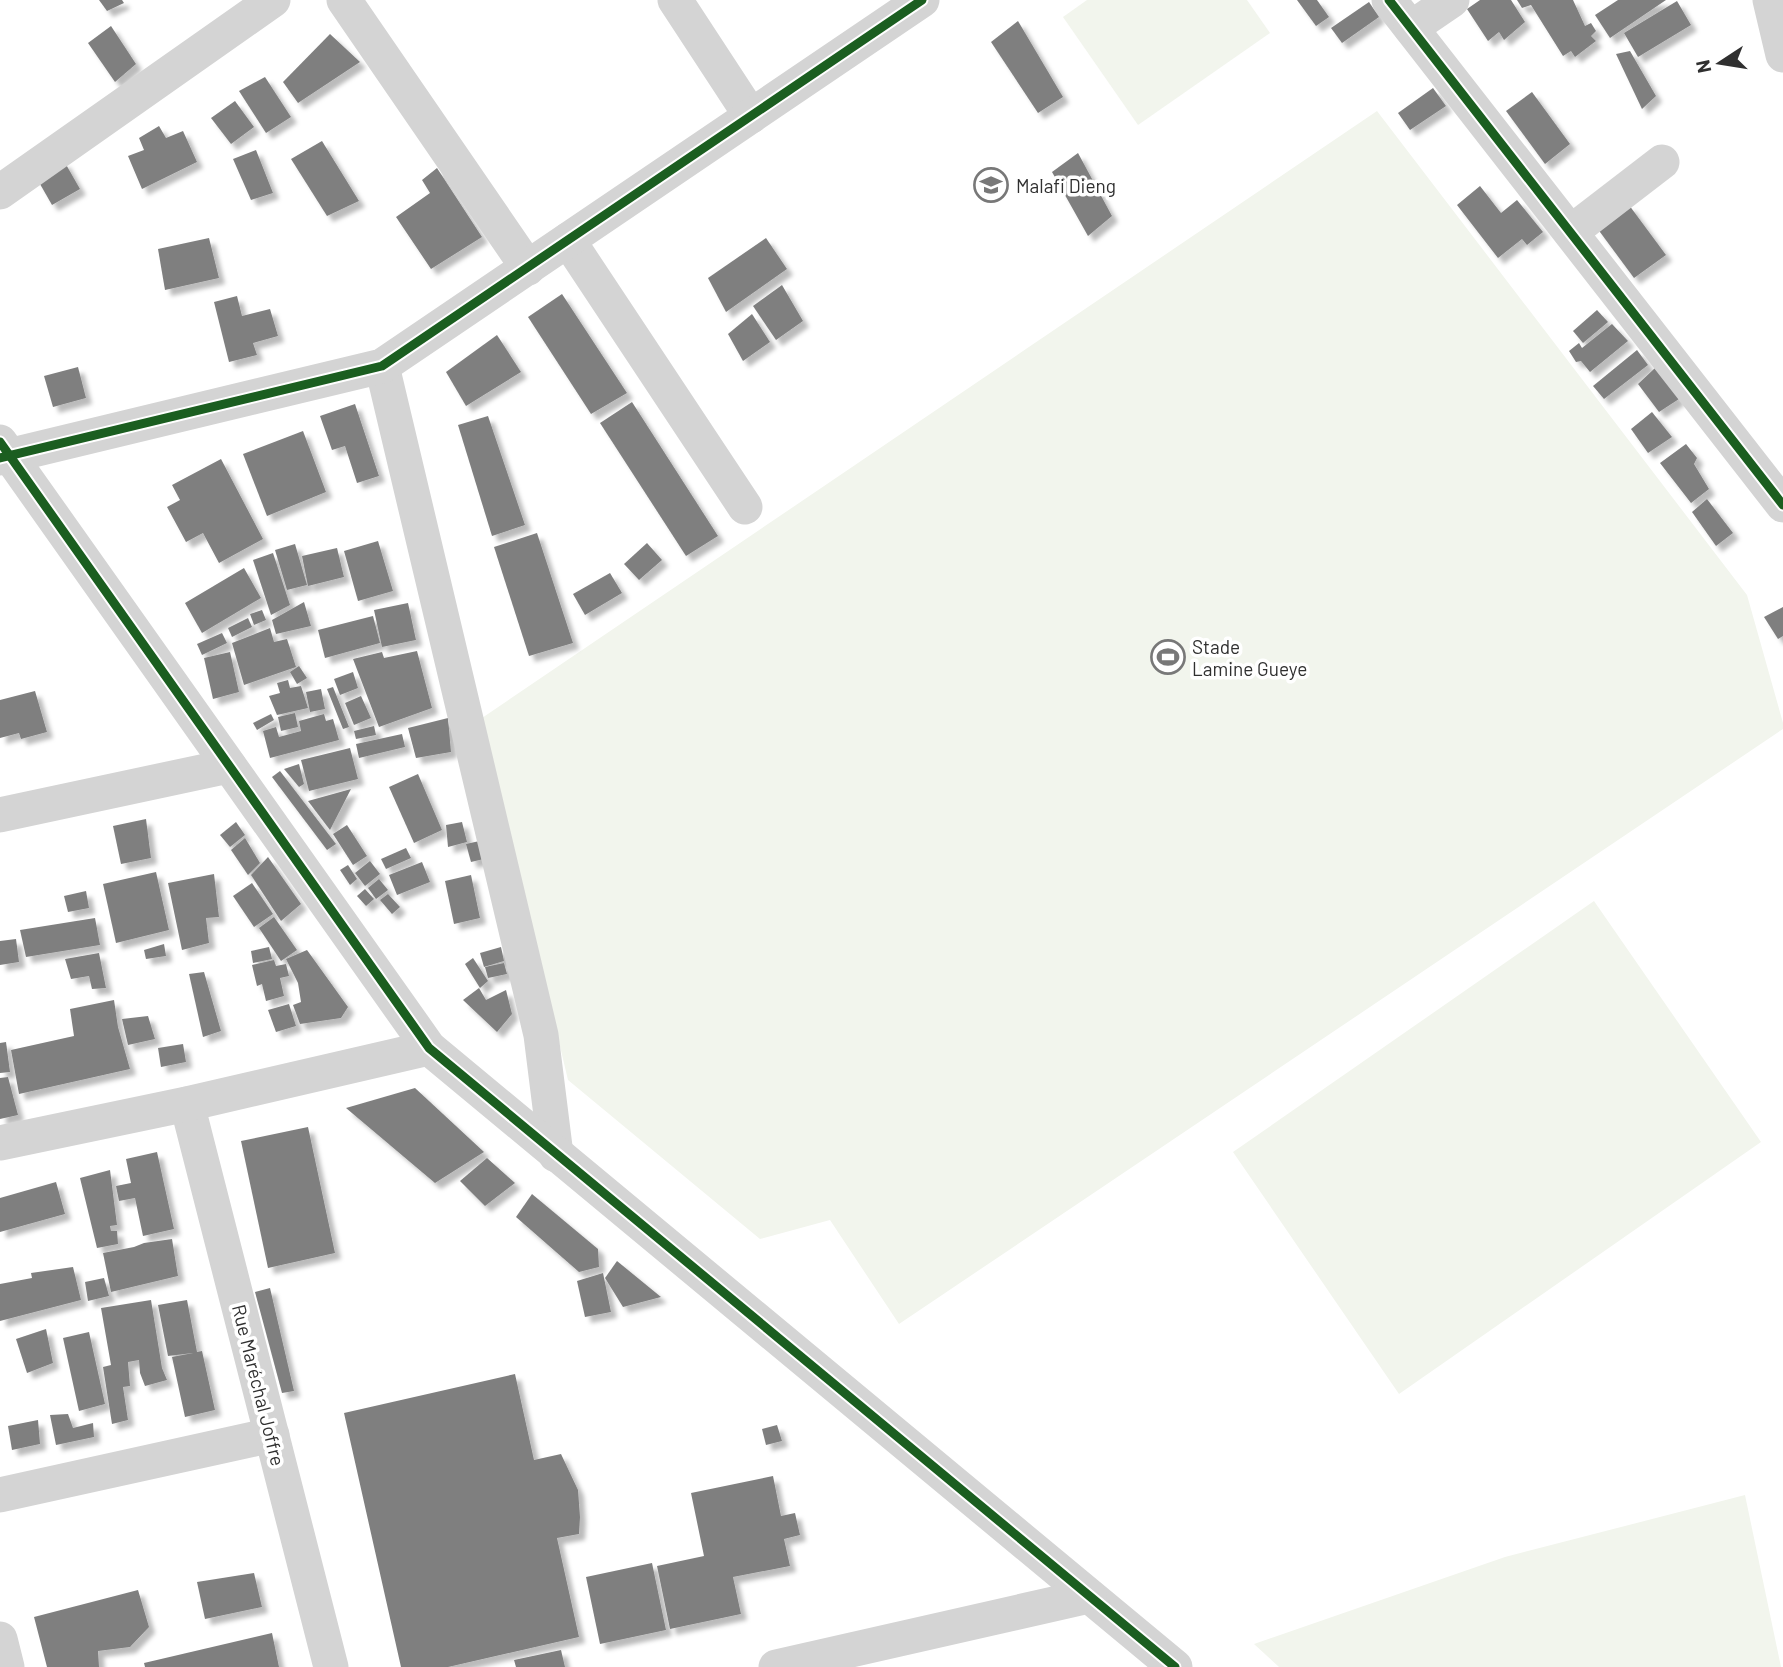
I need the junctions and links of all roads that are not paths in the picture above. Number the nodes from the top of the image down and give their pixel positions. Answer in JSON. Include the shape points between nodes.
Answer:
{"nodes":[{"id":1,"x":273,"y":0,"type":"edge"},
{"id":2,"x":344,"y":0,"type":"edge"},
{"id":3,"x":675,"y":0,"type":"edge"},
{"id":4,"x":922,"y":0,"type":"edge"},
{"id":5,"x":1390,"y":0,"type":"edge"},
{"id":6,"x":1452,"y":0,"type":"edge"},
{"id":7,"x":1770,"y":0,"type":"edge"},
{"id":8,"x":1411,"y":27,"type":"junction"},
{"id":9,"x":1782,"y":46,"type":"edge"},
{"id":10,"x":751,"y":116,"type":"junction"},
{"id":11,"x":1662,"y":162,"type":"dead end"},
{"id":12,"x":0,"y":192,"type":"edge"},
{"id":13,"x":1571,"y":232,"type":"junction"},
{"id":14,"x":568,"y":240,"type":"junction"},
{"id":15,"x":528,"y":268,"type":"junction"},
{"id":16,"x":382,"y":366,"type":"junction"},
{"id":17,"x":3,"y":452,"type":"edge"},
{"id":18,"x":1783,"y":505,"type":"edge"},
{"id":19,"x":744,"y":507,"type":"dead end"},
{"id":20,"x":229,"y":766,"type":"junction"},
{"id":21,"x":0,"y":815,"type":"edge"},
{"id":22,"x":429,"y":1048,"type":"junction"},
{"id":23,"x":187,"y":1104,"type":"junction"},
{"id":24,"x":0,"y":1143,"type":"edge"},
{"id":25,"x":556,"y":1155,"type":"junction"},
{"id":26,"x":272,"y":1435,"type":"junction"},
{"id":27,"x":0,"y":1495,"type":"edge"},
{"id":28,"x":1089,"y":1596,"type":"junction"},
{"id":29,"x":0,"y":1639,"type":"edge"},
{"id":30,"x":7,"y":1667,"type":"edge"},
{"id":31,"x":331,"y":1667,"type":"edge"},
{"id":32,"x":776,"y":1667,"type":"edge"},
{"id":33,"x":1175,"y":1667,"type":"edge"}],
"edges":[{"from":1,"to":12,"type":"street"},
{"from":2,"to":15,"type":"street"},
{"from":3,"to":10,"type":"street"},
{"from":4,"to":10,"type":"street"},
{"from":5,"to":8,"type":"street"},
{"from":6,"to":8,"type":"street"},
{"from":7,"to":9,"type":"street"},
{"from":8,"to":13,"type":"street"},
{"from":10,"to":14,"type":"street"},
{"from":11,"to":13,"type":"street"},
{"from":13,"to":18,"type":"street"},
{"from":14,"to":15,"type":"street"},
{"from":14,"to":19,"type":"street"},
{"from":15,"to":16,"type":"street"},
{"from":16,"to":17,"type":"street"},
{"from":16,"to":25,"type":"street","via":[[541,1035]]},
{"from":17,"to":20,"type":"street"},
{"from":20,"to":21,"type":"street"},
{"from":20,"to":22,"type":"street"},
{"from":22,"to":23,"type":"street"},
{"from":22,"to":25,"type":"street"},
{"from":23,"to":24,"type":"street"},
{"from":23,"to":26,"type":"street","name":"Rue Maréchal Joffre"},
{"from":25,"to":28,"type":"street"},
{"from":26,"to":27,"type":"street"},
{"from":26,"to":31,"type":"street","name":"Rue Maréchal Joffre"},
{"from":28,"to":32,"type":"street"},
{"from":28,"to":33,"type":"street"},
{"from":29,"to":30,"type":"street"}]}
